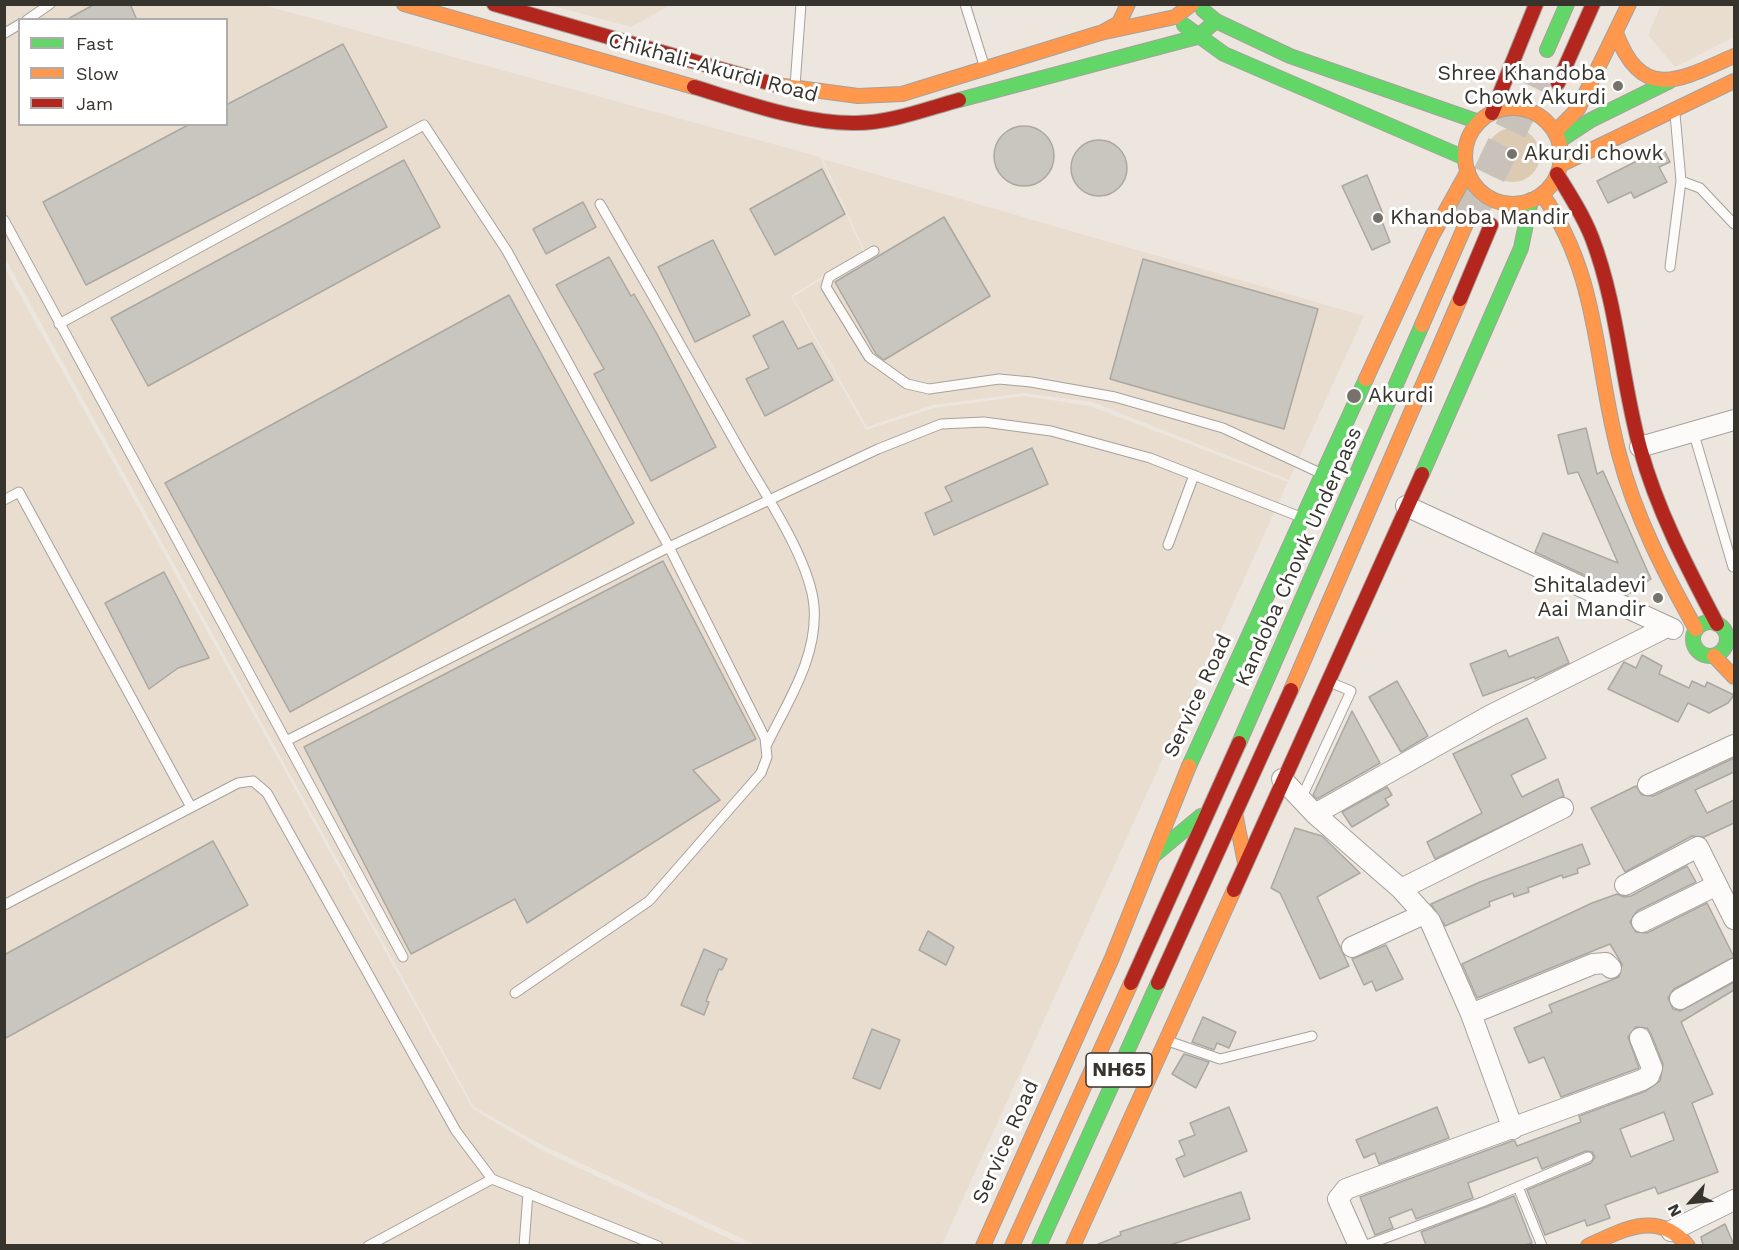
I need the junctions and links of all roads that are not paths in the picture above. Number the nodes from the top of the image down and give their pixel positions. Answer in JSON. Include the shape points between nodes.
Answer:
{"nodes":[{"id":1,"x":50,"y":4,"type":"edge"},
{"id":2,"x":404,"y":4,"type":"edge"},
{"id":3,"x":494,"y":4,"type":"edge"},
{"id":4,"x":801,"y":4,"type":"edge"},
{"id":5,"x":965,"y":4,"type":"edge"},
{"id":6,"x":1128,"y":4,"type":"edge"},
{"id":7,"x":1164,"y":4,"type":"edge"},
{"id":8,"x":1194,"y":4,"type":"edge"},
{"id":9,"x":1536,"y":4,"type":"edge"},
{"id":10,"x":1568,"y":4,"type":"edge"},
{"id":11,"x":1593,"y":4,"type":"edge"},
{"id":12,"x":1629,"y":4,"type":"edge"},
{"id":13,"x":1175,"y":16,"type":"junction"},
{"id":14,"x":30,"y":18,"type":"edge"},
{"id":15,"x":1216,"y":21,"type":"junction"},
{"id":16,"x":18,"y":25,"type":"edge"},
{"id":17,"x":5,"y":33,"type":"edge"},
{"id":18,"x":1100,"y":33,"type":"junction"},
{"id":19,"x":1617,"y":33,"type":"junction"},
{"id":20,"x":1197,"y":37,"type":"junction"},
{"id":21,"x":1734,"y":56,"type":"edge"},
{"id":22,"x":1540,"y":66,"type":"tunnel mouth"},
{"id":23,"x":986,"y":68,"type":"junction"},
{"id":24,"x":1670,"y":81,"type":"junction"},
{"id":25,"x":1734,"y":81,"type":"edge"},
{"id":26,"x":1558,"y":83,"type":"dead end"},
{"id":27,"x":795,"y":88,"type":"junction"},
{"id":28,"x":1675,"y":111,"type":"junction"},
{"id":29,"x":1492,"y":112,"type":"junction"},
{"id":30,"x":1479,"y":122,"type":"junction"},
{"id":31,"x":1557,"y":136,"type":"junction"},
{"id":32,"x":1467,"y":165,"type":"junction"},
{"id":33,"x":1559,"y":169,"type":"junction"},
{"id":34,"x":1681,"y":181,"type":"junction"},
{"id":35,"x":1537,"y":197,"type":"junction"},
{"id":36,"x":600,"y":204,"type":"dead end"},
{"id":37,"x":1468,"y":219,"type":"tunnel mouth"},
{"id":38,"x":4,"y":220,"type":"edge"},
{"id":39,"x":1734,"y":224,"type":"edge"},
{"id":40,"x":1491,"y":225,"type":"dead end"},
{"id":41,"x":874,"y":251,"type":"dead end"},
{"id":42,"x":1670,"y":267,"type":"dead end"},
{"id":43,"x":59,"y":324,"type":"junction"},
{"id":44,"x":1734,"y":420,"type":"edge"},
{"id":45,"x":1693,"y":431,"type":"junction"},
{"id":46,"x":1640,"y":447,"type":"junction"},
{"id":47,"x":1323,"y":474,"type":"junction"},
{"id":48,"x":1194,"y":475,"type":"junction"},
{"id":49,"x":4,"y":500,"type":"edge"},
{"id":50,"x":768,"y":500,"type":"junction"},
{"id":51,"x":1406,"y":506,"type":"junction"},
{"id":52,"x":1303,"y":518,"type":"junction"},
{"id":53,"x":1168,"y":545,"type":"dead end"},
{"id":54,"x":669,"y":547,"type":"junction"},
{"id":55,"x":1733,"y":567,"type":"dead end"},
{"id":56,"x":1717,"y":624,"type":"junction"},
{"id":57,"x":1667,"y":627,"type":"junction"},
{"id":58,"x":1694,"y":632,"type":"junction"},
{"id":59,"x":1731,"y":642,"type":"edge"},
{"id":60,"x":1714,"y":656,"type":"junction"},
{"id":61,"x":1734,"y":677,"type":"edge"},
{"id":62,"x":1327,"y":681,"type":"junction"},
{"id":63,"x":288,"y":740,"type":"junction"},
{"id":64,"x":1734,"y":745,"type":"edge"},
{"id":65,"x":766,"y":747,"type":"junction"},
{"id":66,"x":1282,"y":779,"type":"junction"},
{"id":67,"x":1648,"y":785,"type":"dead end"},
{"id":68,"x":1301,"y":799,"type":"junction"},
{"id":69,"x":192,"y":807,"type":"junction"},
{"id":70,"x":1563,"y":808,"type":"dead end"},
{"id":71,"x":1207,"y":812,"type":"junction"},
{"id":72,"x":1236,"y":813,"type":"junction"},
{"id":73,"x":1315,"y":814,"type":"junction"},
{"id":74,"x":1153,"y":855,"type":"junction"},
{"id":75,"x":1245,"y":863,"type":"junction"},
{"id":76,"x":1625,"y":885,"type":"dead end"},
{"id":77,"x":1717,"y":885,"type":"junction"},
{"id":78,"x":1401,"y":889,"type":"junction"},
{"id":79,"x":4,"y":905,"type":"edge"},
{"id":80,"x":1424,"y":914,"type":"junction"},
{"id":81,"x":1734,"y":919,"type":"edge"},
{"id":82,"x":1642,"y":922,"type":"dead end"},
{"id":83,"x":1352,"y":947,"type":"dead end"},
{"id":84,"x":403,"y":957,"type":"dead end"},
{"id":85,"x":1611,"y":968,"type":"dead end"},
{"id":86,"x":1734,"y":969,"type":"edge"},
{"id":87,"x":515,"y":993,"type":"dead end"},
{"id":88,"x":1680,"y":999,"type":"dead end"},
{"id":89,"x":1471,"y":1014,"type":"junction"},
{"id":90,"x":1312,"y":1036,"type":"dead end"},
{"id":91,"x":1640,"y":1038,"type":"dead end"},
{"id":92,"x":1165,"y":1040,"type":"junction"},
{"id":93,"x":1513,"y":1129,"type":"junction"},
{"id":94,"x":1588,"y":1157,"type":"dead end"},
{"id":95,"x":492,"y":1179,"type":"junction"},
{"id":96,"x":1518,"y":1187,"type":"junction"},
{"id":97,"x":528,"y":1193,"type":"junction"},
{"id":98,"x":1734,"y":1200,"type":"edge"},
{"id":99,"x":1671,"y":1231,"type":"junction"},
{"id":100,"x":368,"y":1245,"type":"edge"},
{"id":101,"x":524,"y":1245,"type":"edge"},
{"id":102,"x":658,"y":1245,"type":"edge"},
{"id":103,"x":983,"y":1245,"type":"edge"},
{"id":104,"x":1012,"y":1245,"type":"edge"},
{"id":105,"x":1039,"y":1245,"type":"edge"},
{"id":106,"x":1073,"y":1245,"type":"edge"},
{"id":107,"x":1359,"y":1245,"type":"edge"},
{"id":108,"x":1364,"y":1245,"type":"edge"},
{"id":109,"x":1542,"y":1245,"type":"edge"},
{"id":110,"x":1588,"y":1245,"type":"edge"},
{"id":111,"x":1688,"y":1245,"type":"edge"}],
"edges":[{"from":1,"to":14,"type":"lane"},
{"from":2,"to":20,"type":"main road","name":"Chikhali-Akurdi Road","via":[[762,107],[856,123],[896,117]]},
{"from":3,"to":27,"type":"main road","name":"Chikhali-Akurdi Road"},
{"from":4,"to":27,"type":"lane"},
{"from":5,"to":23,"type":"lane"},
{"from":6,"to":18,"type":"main road","via":[[1119,23]]},
{"from":7,"to":13,"type":"main road"},
{"from":8,"to":13,"type":"main road","name":"Chikhali-Akurdi Road"},
{"from":8,"to":15,"type":"main road"},
{"from":9,"to":29,"type":"main road"},
{"from":10,"to":22,"type":"main road"},
{"from":11,"to":26,"type":"main road"},
{"from":12,"to":19,"type":"main road"},
{"from":13,"to":18,"type":"main road","name":"Chikhali-Akurdi Road"},
{"from":13,"to":20,"type":"main road"},
{"from":15,"to":20,"type":"main road","name":"Chikhali-Akurdi Road"},
{"from":15,"to":30,"type":"main road","via":[[1290,56]]},
{"from":16,"to":17,"type":"lane"},
{"from":18,"to":23,"type":"main road","name":"Chikhali-Akurdi Road"},
{"from":19,"to":24,"type":"main road","via":[[1620,49],[1631,66],[1654,79]]},
{"from":19,"to":31,"type":"main road","via":[[1578,109]]},
{"from":20,"to":32,"type":"main road","via":[[1224,54]]},
{"from":21,"to":24,"type":"main road"},
{"from":23,"to":27,"type":"main road","name":"Chikhali-Akurdi Road","via":[[902,94],[858,96]]},
{"from":24,"to":31,"type":"main road"},
{"from":25,"to":28,"type":"main road"},
{"from":28,"to":33,"type":"main road"},
{"from":28,"to":34,"type":"lane"},
{"from":29,"to":30,"type":"main road"},
{"from":29,"to":31,"type":"main road","via":[[1524,109],[1542,117]]},
{"from":30,"to":32,"type":"main road","via":[[1468,136]]},
{"from":31,"to":33,"type":"main road"},
{"from":32,"to":35,"type":"main road","via":[[1479,189],[1494,200],[1513,204]]},
{"from":32,"to":47,"type":"main road","name":"Service Road"},
{"from":33,"to":35,"type":"main road"},
{"from":33,"to":46,"type":"main road","via":[[1595,242],[1609,284]]},
{"from":34,"to":39,"type":"lane","via":[[1700,188]]},
{"from":34,"to":42,"type":"lane"},
{"from":35,"to":51,"type":"main road","via":[[1509,279]]},
{"from":35,"to":58,"type":"main road","via":[[1555,209],[1574,250],[1587,290],[1614,434],[1629,485]]},
{"from":36,"to":50,"type":"lane"},
{"from":37,"to":71,"type":"main road","name":"Kandoba Chowk Underpass","number":"NH65","via":[[1297,616]]},
{"from":38,"to":43,"type":"lane"},
{"from":40,"to":72,"type":"main road","name":"Kandoba Chowk Underpass","number":"NH65"},
{"from":41,"to":47,"type":"lane","via":[[829,277],[826,287],[869,357],[908,384],[929,389],[999,379],[1115,396],[1223,428]]},
{"from":43,"to":54,"type":"lane","via":[[424,125],[507,251]]},
{"from":43,"to":63,"type":"lane"},
{"from":44,"to":45,"type":"street"},
{"from":45,"to":46,"type":"street"},
{"from":45,"to":55,"type":"lane"},
{"from":46,"to":56,"type":"main road","via":[[1696,585]]},
{"from":47,"to":52,"type":"main road","name":"Service Road"},
{"from":48,"to":50,"type":"lane","via":[[1150,458],[1051,431],[984,422],[941,424],[878,448]]},
{"from":48,"to":52,"type":"lane"},
{"from":48,"to":53,"type":"lane"},
{"from":49,"to":69,"type":"lane","via":[[19,492]]},
{"from":50,"to":54,"type":"lane"},
{"from":50,"to":65,"type":"lane","via":[[802,564],[813,605],[813,632],[810,655]]},
{"from":51,"to":57,"type":"street"},
{"from":51,"to":62,"type":"main road"},
{"from":52,"to":74,"type":"main road","name":"Service Road","via":[[1188,768]]},
{"from":54,"to":63,"type":"lane"},
{"from":54,"to":65,"type":"lane","via":[[765,738]]},
{"from":56,"to":58,"type":"main road","via":[[1706,622]]},
{"from":56,"to":59,"type":"main road"},
{"from":57,"to":58,"type":"street"},
{"from":57,"to":73,"type":"street","via":[[1489,716]]},
{"from":58,"to":60,"type":"main road","via":[[1698,651]]},
{"from":59,"to":60,"type":"main road"},
{"from":60,"to":61,"type":"main road"},
{"from":62,"to":66,"type":"main road"},
{"from":62,"to":68,"type":"lane","via":[[1352,691]]},
{"from":63,"to":84,"type":"lane"},
{"from":64,"to":67,"type":"street"},
{"from":65,"to":87,"type":"lane","via":[[761,773],[649,901]]},
{"from":66,"to":68,"type":"street"},
{"from":66,"to":75,"type":"main road"},
{"from":68,"to":73,"type":"street"},
{"from":69,"to":79,"type":"lane"},
{"from":69,"to":95,"type":"lane","via":[[238,783],[253,781],[267,793],[456,1131]]},
{"from":70,"to":78,"type":"street"},
{"from":71,"to":74,"type":"main road"},
{"from":71,"to":104,"type":"main road","number":"NH65"},
{"from":72,"to":75,"type":"main road"},
{"from":72,"to":105,"type":"main road","number":"NH65"},
{"from":73,"to":78,"type":"street"},
{"from":74,"to":103,"type":"main road","name":"Service Road","via":[[1112,958]]},
{"from":75,"to":92,"type":"main road"},
{"from":76,"to":77,"type":"street","via":[[1698,847]]},
{"from":77,"to":81,"type":"street"},
{"from":77,"to":82,"type":"street"},
{"from":78,"to":80,"type":"street"},
{"from":80,"to":83,"type":"street"},
{"from":80,"to":89,"type":"street"},
{"from":85,"to":89,"type":"street","via":[[1606,963],[1593,964]]},
{"from":86,"to":88,"type":"street"},
{"from":89,"to":93,"type":"street"},
{"from":90,"to":92,"type":"lane","via":[[1220,1059]]},
{"from":91,"to":93,"type":"street","via":[[1652,1068],[1649,1076]]},
{"from":92,"to":106,"type":"main road"},
{"from":93,"to":107,"type":"street","via":[[1346,1189],[1338,1199]]},
{"from":94,"to":96,"type":"lane"},
{"from":95,"to":97,"type":"lane"},
{"from":95,"to":100,"type":"lane"},
{"from":96,"to":108,"type":"lane"},
{"from":96,"to":109,"type":"lane"},
{"from":97,"to":101,"type":"lane"},
{"from":97,"to":102,"type":"lane"},
{"from":98,"to":99,"type":"street"},
{"from":99,"to":110,"type":"main road","via":[[1656,1224],[1630,1227]]},
{"from":99,"to":111,"type":"main road"}]}
